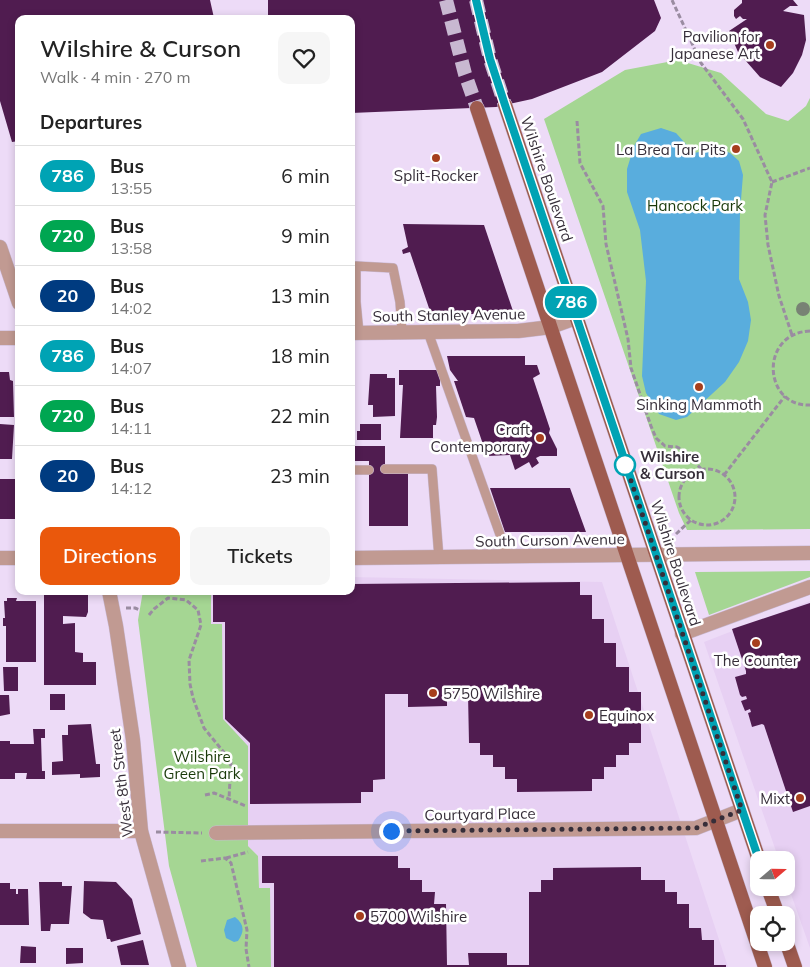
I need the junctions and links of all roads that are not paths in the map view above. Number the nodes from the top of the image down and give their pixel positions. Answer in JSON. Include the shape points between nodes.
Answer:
{"nodes":[{"id":1,"x":505,"y":105,"type":"tunnel mouth"},
{"id":2,"x":477,"y":108,"type":"tunnel mouth"},
{"id":3,"x":0,"y":247,"type":"edge"},
{"id":4,"x":15,"y":291,"type":"edge"},
{"id":5,"x":576,"y":318,"type":"junction"},
{"id":6,"x":552,"y":327,"type":"junction"},
{"id":7,"x":402,"y":332,"type":"junction"},
{"id":8,"x":428,"y":332,"type":"junction"},
{"id":9,"x":355,"y":333,"type":"edge"},
{"id":10,"x":0,"y":338,"type":"edge"},
{"id":11,"x":15,"y":338,"type":"edge"},
{"id":12,"x":385,"y":468,"type":"dead end"},
{"id":13,"x":355,"y":470,"type":"edge"},
{"id":14,"x":369,"y":470,"type":"dead end"},
{"id":15,"x":810,"y":553,"type":"edge"},
{"id":16,"x":656,"y":554,"type":"junction"},
{"id":17,"x":628,"y":555,"type":"junction"},
{"id":18,"x":508,"y":557,"type":"junction"},
{"id":19,"x":0,"y":558,"type":"edge"},
{"id":20,"x":15,"y":558,"type":"edge"},
{"id":21,"x":355,"y":558,"type":"edge"},
{"id":22,"x":439,"y":558,"type":"junction"},
{"id":23,"x":810,"y":587,"type":"edge"},
{"id":24,"x":110,"y":595,"type":"edge"},
{"id":25,"x":682,"y":634,"type":"junction"},
{"id":26,"x":742,"y":810,"type":"junction"},
{"id":27,"x":716,"y":821,"type":"junction"},
{"id":28,"x":0,"y":831,"type":"edge"},
{"id":29,"x":141,"y":831,"type":"junction"},
{"id":30,"x":216,"y":833,"type":"road end"},
{"id":31,"x":756,"y":851,"type":"edge"},
{"id":32,"x":789,"y":951,"type":"edge"},
{"id":33,"x":180,"y":967,"type":"edge"},
{"id":34,"x":765,"y":967,"type":"edge"},
{"id":35,"x":795,"y":967,"type":"edge"}],
"edges":[{"from":1,"to":5,"type":"main road","name":"Wilshire Boulevard"},
{"from":2,"to":6,"type":"main road"},
{"from":3,"to":4,"type":"street"},
{"from":5,"to":6,"type":"street","name":"South Stanley Avenue"},
{"from":5,"to":16,"type":"main road","name":"Wilshire Boulevard"},
{"from":6,"to":8,"type":"street","name":"South Stanley Avenue","via":[[518,331]]},
{"from":6,"to":17,"type":"main road"},
{"from":7,"to":8,"type":"street","name":"South Stanley Avenue"},
{"from":7,"to":9,"type":"street","name":"South Stanley Avenue"},
{"from":7,"to":9,"type":"lane","via":[[393,268],[356,266]]},
{"from":8,"to":18,"type":"lane"},
{"from":10,"to":11,"type":"street"},
{"from":12,"to":22,"type":"lane","via":[[432,469]]},
{"from":13,"to":14,"type":"lane"},
{"from":15,"to":16,"type":"street","name":"South Curson Avenue"},
{"from":16,"to":17,"type":"street","name":"South Curson Avenue"},
{"from":16,"to":25,"type":"main road","name":"Wilshire Boulevard"},
{"from":17,"to":18,"type":"street","name":"South Curson Avenue"},
{"from":17,"to":27,"type":"main road"},
{"from":18,"to":22,"type":"street","name":"South Curson Avenue"},
{"from":19,"to":20,"type":"street"},
{"from":21,"to":22,"type":"street","name":"South Curson Avenue"},
{"from":23,"to":25,"type":"street"},
{"from":24,"to":29,"type":"street","name":"West 8th Street","via":[[133,740]]},
{"from":25,"to":26,"type":"main road","name":"Wilshire Boulevard"},
{"from":26,"to":27,"type":"street","name":"Courtyard Place"},
{"from":26,"to":31,"type":"main road","name":"Wilshire Boulevard"},
{"from":27,"to":30,"type":"street","name":"Courtyard Place","via":[[696,828]]},
{"from":27,"to":34,"type":"main road"},
{"from":28,"to":29,"type":"street"},
{"from":29,"to":33,"type":"street","name":"West 8th Street"},
{"from":32,"to":35,"type":"main road"}]}
